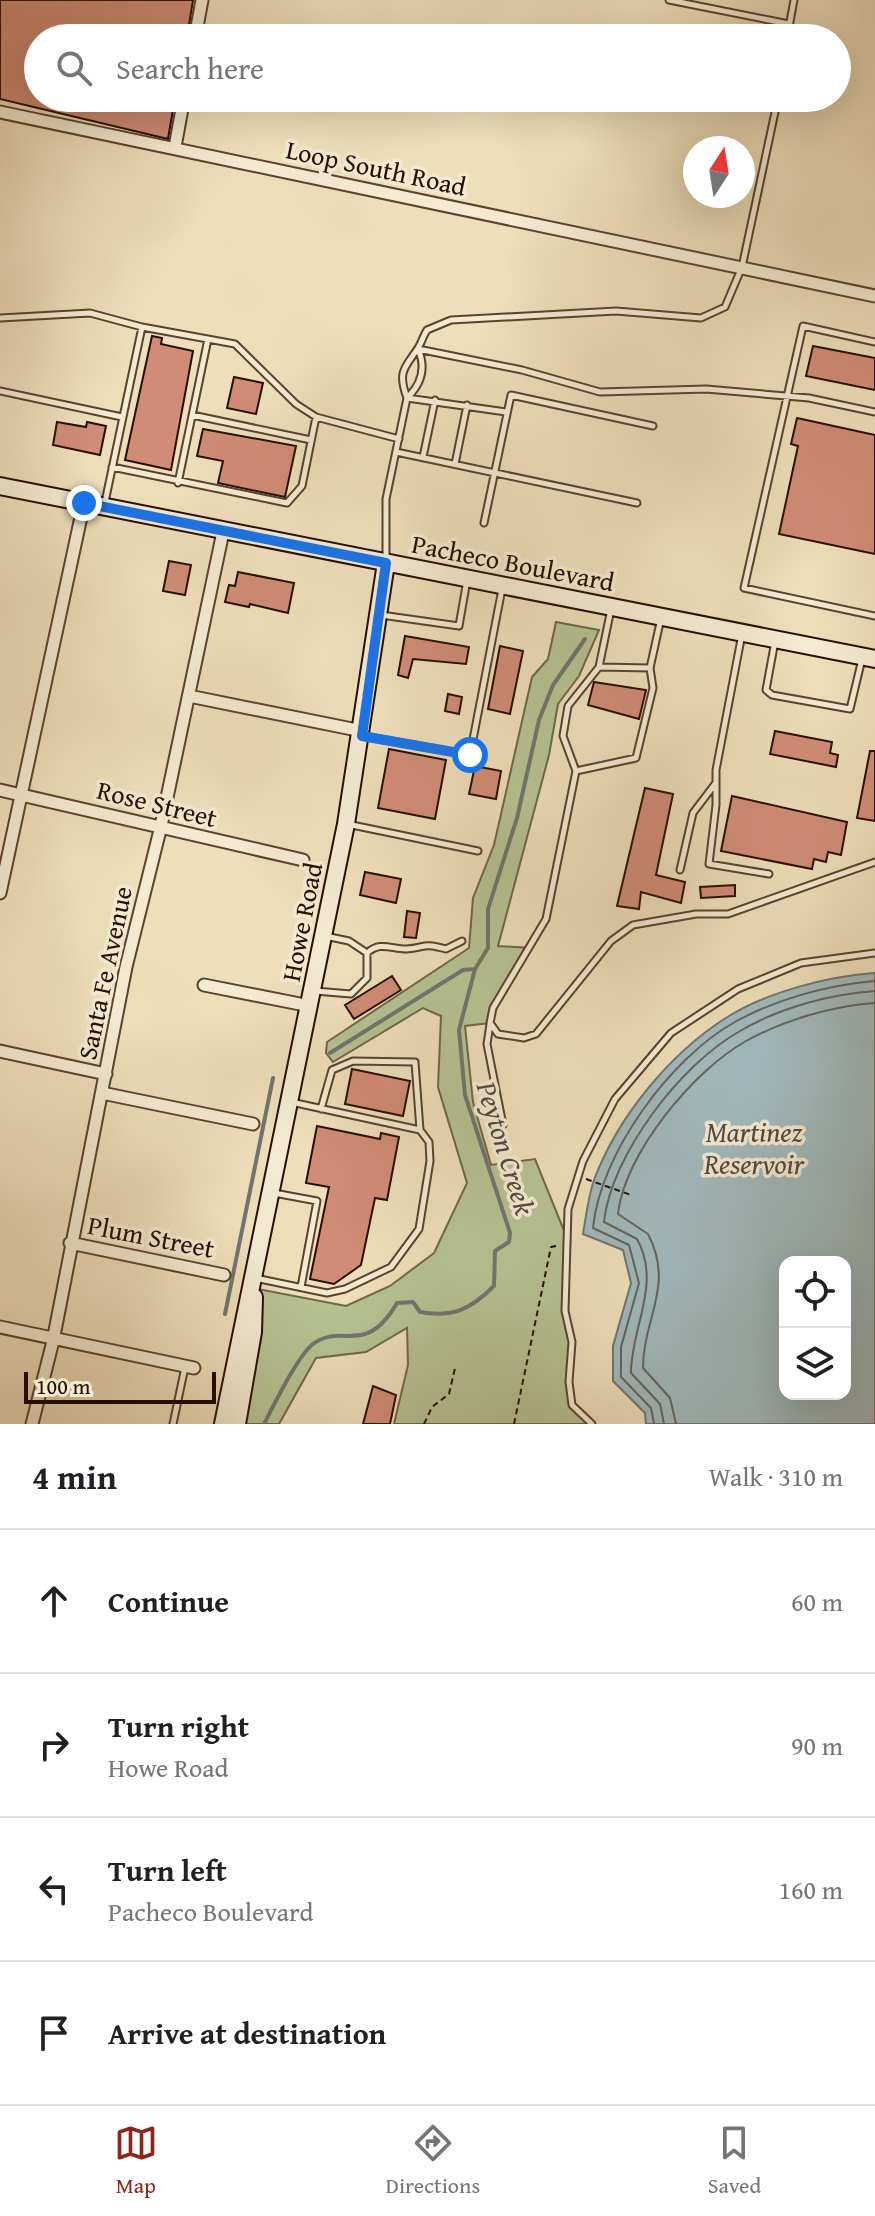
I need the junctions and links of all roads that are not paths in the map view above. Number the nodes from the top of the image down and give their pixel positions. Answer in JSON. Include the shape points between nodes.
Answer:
{"nodes":[{"id":1,"x":202,"y":0,"type":"edge"},
{"id":2,"x":669,"y":0,"type":"edge"},
{"id":3,"x":794,"y":0,"type":"edge"},
{"id":4,"x":198,"y":24,"type":"edge"},
{"id":5,"x":789,"y":24,"type":"joint"},
{"id":6,"x":0,"y":112,"type":"edge"},
{"id":7,"x":181,"y":112,"type":"edge"},
{"id":8,"x":775,"y":112,"type":"edge"},
{"id":9,"x":175,"y":147,"type":"junction"},
{"id":10,"x":742,"y":267,"type":"junction"},
{"id":11,"x":875,"y":296,"type":"edge"},
{"id":12,"x":0,"y":318,"type":"edge"},
{"id":13,"x":142,"y":327,"type":"junction"},
{"id":14,"x":208,"y":339,"type":"junction"},
{"id":15,"x":875,"y":342,"type":"edge"},
{"id":16,"x":418,"y":349,"type":"junction"},
{"id":17,"x":0,"y":391,"type":"edge"},
{"id":18,"x":787,"y":396,"type":"junction"},
{"id":19,"x":407,"y":398,"type":"junction"},
{"id":20,"x":435,"y":400,"type":"junction"},
{"id":21,"x":467,"y":405,"type":"junction"},
{"id":22,"x":506,"y":412,"type":"junction"},
{"id":23,"x":875,"y":412,"type":"edge"},
{"id":24,"x":192,"y":415,"type":"junction"},
{"id":25,"x":122,"y":417,"type":"junction"},
{"id":26,"x":316,"y":417,"type":"junction"},
{"id":27,"x":653,"y":426,"type":"dead end"},
{"id":28,"x":399,"y":439,"type":"junction"},
{"id":29,"x":311,"y":440,"type":"junction"},
{"id":30,"x":396,"y":452,"type":"junction"},
{"id":31,"x":423,"y":457,"type":"junction"},
{"id":32,"x":455,"y":464,"type":"junction"},
{"id":33,"x":112,"y":467,"type":"junction"},
{"id":34,"x":493,"y":472,"type":"junction"},
{"id":35,"x":178,"y":483,"type":"junction"},
{"id":36,"x":0,"y":486,"type":"edge"},
{"id":37,"x":84,"y":503,"type":"junction"},
{"id":38,"x":637,"y":503,"type":"dead end"},
{"id":39,"x":104,"y":507,"type":"junction"},
{"id":40,"x":484,"y":523,"type":"dead end"},
{"id":41,"x":223,"y":532,"type":"junction"},
{"id":42,"x":386,"y":563,"type":"junction"},
{"id":43,"x":467,"y":578,"type":"junction"},
{"id":44,"x":503,"y":585,"type":"junction"},
{"id":45,"x":611,"y":607,"type":"junction"},
{"id":46,"x":380,"y":615,"type":"junction"},
{"id":47,"x":875,"y":616,"type":"edge"},
{"id":48,"x":662,"y":617,"type":"junction"},
{"id":49,"x":742,"y":633,"type":"junction"},
{"id":50,"x":775,"y":640,"type":"junction"},
{"id":51,"x":869,"y":657,"type":"edge"},
{"id":52,"x":599,"y":667,"type":"junction"},
{"id":53,"x":650,"y":668,"type":"junction"},
{"id":54,"x":189,"y":696,"type":"junction"},
{"id":55,"x":362,"y":733,"type":"junction"},
{"id":56,"x":576,"y":771,"type":"junction"},
{"id":57,"x":716,"y":783,"type":"junction"},
{"id":58,"x":0,"y":790,"type":"edge"},
{"id":59,"x":21,"y":795,"type":"junction"},
{"id":60,"x":346,"y":824,"type":"junction"},
{"id":61,"x":161,"y":826,"type":"junction"},
{"id":62,"x":478,"y":851,"type":"dead end"},
{"id":63,"x":303,"y":860,"type":"dead end"},
{"id":64,"x":875,"y":862,"type":"edge"},
{"id":65,"x":680,"y":870,"type":"dead end"},
{"id":66,"x":769,"y":874,"type":"dead end"},
{"id":67,"x":0,"y":893,"type":"edge"},
{"id":68,"x":324,"y":936,"type":"junction"},
{"id":69,"x":462,"y":941,"type":"dead end"},
{"id":70,"x":367,"y":953,"type":"junction"},
{"id":71,"x":875,"y":953,"type":"edge"},
{"id":72,"x":204,"y":985,"type":"dead end"},
{"id":73,"x":312,"y":998,"type":"junction"},
{"id":74,"x":490,"y":1023,"type":"junction"},
{"id":75,"x":0,"y":1051,"type":"edge"},
{"id":76,"x":106,"y":1074,"type":"junction"},
{"id":77,"x":102,"y":1093,"type":"junction"},
{"id":78,"x":290,"y":1102,"type":"junction"},
{"id":79,"x":321,"y":1109,"type":"junction"},
{"id":80,"x":253,"y":1124,"type":"dead end"},
{"id":81,"x":503,"y":1125,"type":"dead end"},
{"id":82,"x":420,"y":1130,"type":"junction"},
{"id":83,"x":272,"y":1192,"type":"junction"},
{"id":84,"x":70,"y":1243,"type":"junction"},
{"id":85,"x":224,"y":1275,"type":"dead end"},
{"id":86,"x":254,"y":1283,"type":"junction"},
{"id":87,"x":301,"y":1287,"type":"junction"},
{"id":88,"x":0,"y":1327,"type":"edge"},
{"id":89,"x":53,"y":1341,"type":"junction"},
{"id":90,"x":190,"y":1368,"type":"joint"},
{"id":91,"x":32,"y":1424,"type":"edge"},
{"id":92,"x":173,"y":1424,"type":"edge"},
{"id":93,"x":223,"y":1424,"type":"edge"},
{"id":94,"x":237,"y":1424,"type":"edge"},
{"id":95,"x":592,"y":1424,"type":"edge"}],
"edges":[{"from":1,"to":4,"type":"street"},
{"from":2,"to":5,"type":"lane"},
{"from":3,"to":5,"type":"lane"},
{"from":6,"to":9,"type":"street","name":"Loop South Road"},
{"from":7,"to":9,"type":"street"},
{"from":8,"to":10,"type":"lane"},
{"from":9,"to":10,"type":"street","name":"Loop South Road"},
{"from":10,"to":11,"type":"street","name":"Loop South Road"},
{"from":10,"to":16,"type":"lane","via":[[725,307],[701,318],[636,311],[451,320],[427,330]]},
{"from":12,"to":13,"type":"lane","via":[[90,313]]},
{"from":13,"to":14,"type":"lane"},
{"from":13,"to":25,"type":"lane"},
{"from":14,"to":24,"type":"lane"},
{"from":14,"to":26,"type":"lane","via":[[242,349]]},
{"from":15,"to":18,"type":"lane","via":[[803,326]]},
{"from":16,"to":18,"type":"lane","via":[[600,392],[706,389]]},
{"from":16,"to":19,"type":"lane","via":[[407,359],[402,383]]},
{"from":16,"to":19,"type":"lane","via":[[424,362],[418,387]]},
{"from":17,"to":25,"type":"lane"},
{"from":18,"to":23,"type":"lane"},
{"from":18,"to":47,"type":"lane","via":[[744,588]]},
{"from":19,"to":20,"type":"lane"},
{"from":19,"to":28,"type":"lane"},
{"from":20,"to":21,"type":"lane"},
{"from":20,"to":31,"type":"lane"},
{"from":21,"to":22,"type":"lane"},
{"from":21,"to":32,"type":"lane"},
{"from":22,"to":27,"type":"lane","via":[[511,395]]},
{"from":22,"to":34,"type":"lane"},
{"from":24,"to":29,"type":"lane"},
{"from":24,"to":35,"type":"lane"},
{"from":25,"to":33,"type":"lane"},
{"from":26,"to":28,"type":"lane"},
{"from":26,"to":29,"type":"lane"},
{"from":28,"to":30,"type":"lane"},
{"from":29,"to":35,"type":"lane","via":[[302,486],[287,503]]},
{"from":30,"to":31,"type":"lane"},
{"from":30,"to":42,"type":"lane","via":[[386,499]]},
{"from":31,"to":32,"type":"lane"},
{"from":32,"to":34,"type":"lane"},
{"from":33,"to":35,"type":"lane"},
{"from":33,"to":39,"type":"lane"},
{"from":34,"to":38,"type":"lane"},
{"from":34,"to":40,"type":"lane"},
{"from":36,"to":37,"type":"street","name":"Pacheco Boulevard"},
{"from":37,"to":39,"type":"street","name":"Pacheco Boulevard"},
{"from":37,"to":59,"type":"street"},
{"from":39,"to":41,"type":"street","name":"Pacheco Boulevard"},
{"from":41,"to":42,"type":"street","name":"Pacheco Boulevard"},
{"from":41,"to":54,"type":"street","name":"Santa Fe Avenue"},
{"from":42,"to":43,"type":"street","name":"Pacheco Boulevard"},
{"from":42,"to":46,"type":"street","name":"Howe Road"},
{"from":43,"to":44,"type":"street","name":"Pacheco Boulevard"},
{"from":43,"to":46,"type":"lane","via":[[459,626]]},
{"from":44,"to":45,"type":"street","name":"Pacheco Boulevard"},
{"from":44,"to":55,"type":"lane","via":[[470,755]]},
{"from":45,"to":48,"type":"street","name":"Pacheco Boulevard"},
{"from":45,"to":52,"type":"lane"},
{"from":46,"to":55,"type":"street","name":"Howe Road"},
{"from":48,"to":49,"type":"street","name":"Pacheco Boulevard"},
{"from":48,"to":53,"type":"lane"},
{"from":49,"to":50,"type":"street","name":"Pacheco Boulevard"},
{"from":49,"to":57,"type":"lane"},
{"from":50,"to":51,"type":"street","name":"Pacheco Boulevard"},
{"from":50,"to":51,"type":"lane","via":[[768,693],[846,710],[853,706]]},
{"from":52,"to":53,"type":"lane"},
{"from":52,"to":56,"type":"lane","via":[[568,706],[563,736]]},
{"from":53,"to":56,"type":"lane","via":[[653,688],[636,758]]},
{"from":54,"to":55,"type":"street"},
{"from":54,"to":61,"type":"street","name":"Santa Fe Avenue"},
{"from":55,"to":60,"type":"street","name":"Howe Road"},
{"from":56,"to":74,"type":"lane","via":[[546,919],[502,989]]},
{"from":57,"to":65,"type":"lane","via":[[693,813]]},
{"from":57,"to":66,"type":"lane","via":[[709,864]]},
{"from":58,"to":59,"type":"street","name":"Rose Street"},
{"from":59,"to":61,"type":"street","name":"Rose Street"},
{"from":59,"to":67,"type":"street"},
{"from":60,"to":62,"type":"lane"},
{"from":60,"to":68,"type":"street","name":"Howe Road"},
{"from":61,"to":63,"type":"street","name":"Rose Street"},
{"from":61,"to":76,"type":"street","name":"Santa Fe Avenue"},
{"from":64,"to":74,"type":"lane","via":[[728,914],[633,925],[611,941],[536,1034],[498,1034]]},
{"from":68,"to":70,"type":"lane","via":[[349,941]]},
{"from":68,"to":73,"type":"street","name":"Howe Road"},
{"from":69,"to":70,"type":"lane","via":[[446,949],[423,943]]},
{"from":70,"to":73,"type":"lane","via":[[367,978],[351,994]]},
{"from":71,"to":95,"type":"lane","via":[[801,963],[738,989],[671,1033],[615,1099],[577,1176],[568,1209],[569,1382],[572,1405]]},
{"from":72,"to":73,"type":"street"},
{"from":73,"to":78,"type":"street","name":"Howe Road"},
{"from":74,"to":81,"type":"lane","via":[[487,1044]]},
{"from":75,"to":76,"type":"street"},
{"from":76,"to":77,"type":"street","name":"Santa Fe Avenue"},
{"from":77,"to":80,"type":"street"},
{"from":77,"to":84,"type":"street","name":"Santa Fe Avenue"},
{"from":78,"to":79,"type":"lane"},
{"from":78,"to":83,"type":"street","name":"Howe Road"},
{"from":79,"to":82,"type":"lane"},
{"from":79,"to":82,"type":"lane","via":[[332,1070],[353,1061],[415,1062]]},
{"from":82,"to":87,"type":"lane","via":[[429,1142],[430,1161],[419,1229],[391,1267],[345,1289],[327,1293]]},
{"from":83,"to":86,"type":"street","name":"Howe Road"},
{"from":83,"to":87,"type":"lane","via":[[317,1201]]},
{"from":84,"to":85,"type":"street","name":"Plum Street"},
{"from":84,"to":89,"type":"street","name":"Santa Fe Avenue"},
{"from":86,"to":87,"type":"lane"},
{"from":86,"to":93,"type":"street","name":"Howe Road","via":[[243,1314]]},
{"from":86,"to":94,"type":"street","name":"Howe Road","via":[[253,1332]]},
{"from":88,"to":89,"type":"street"},
{"from":89,"to":90,"type":"street"},
{"from":89,"to":91,"type":"street","name":"Santa Fe Avenue"},
{"from":90,"to":92,"type":"lane"}]}
